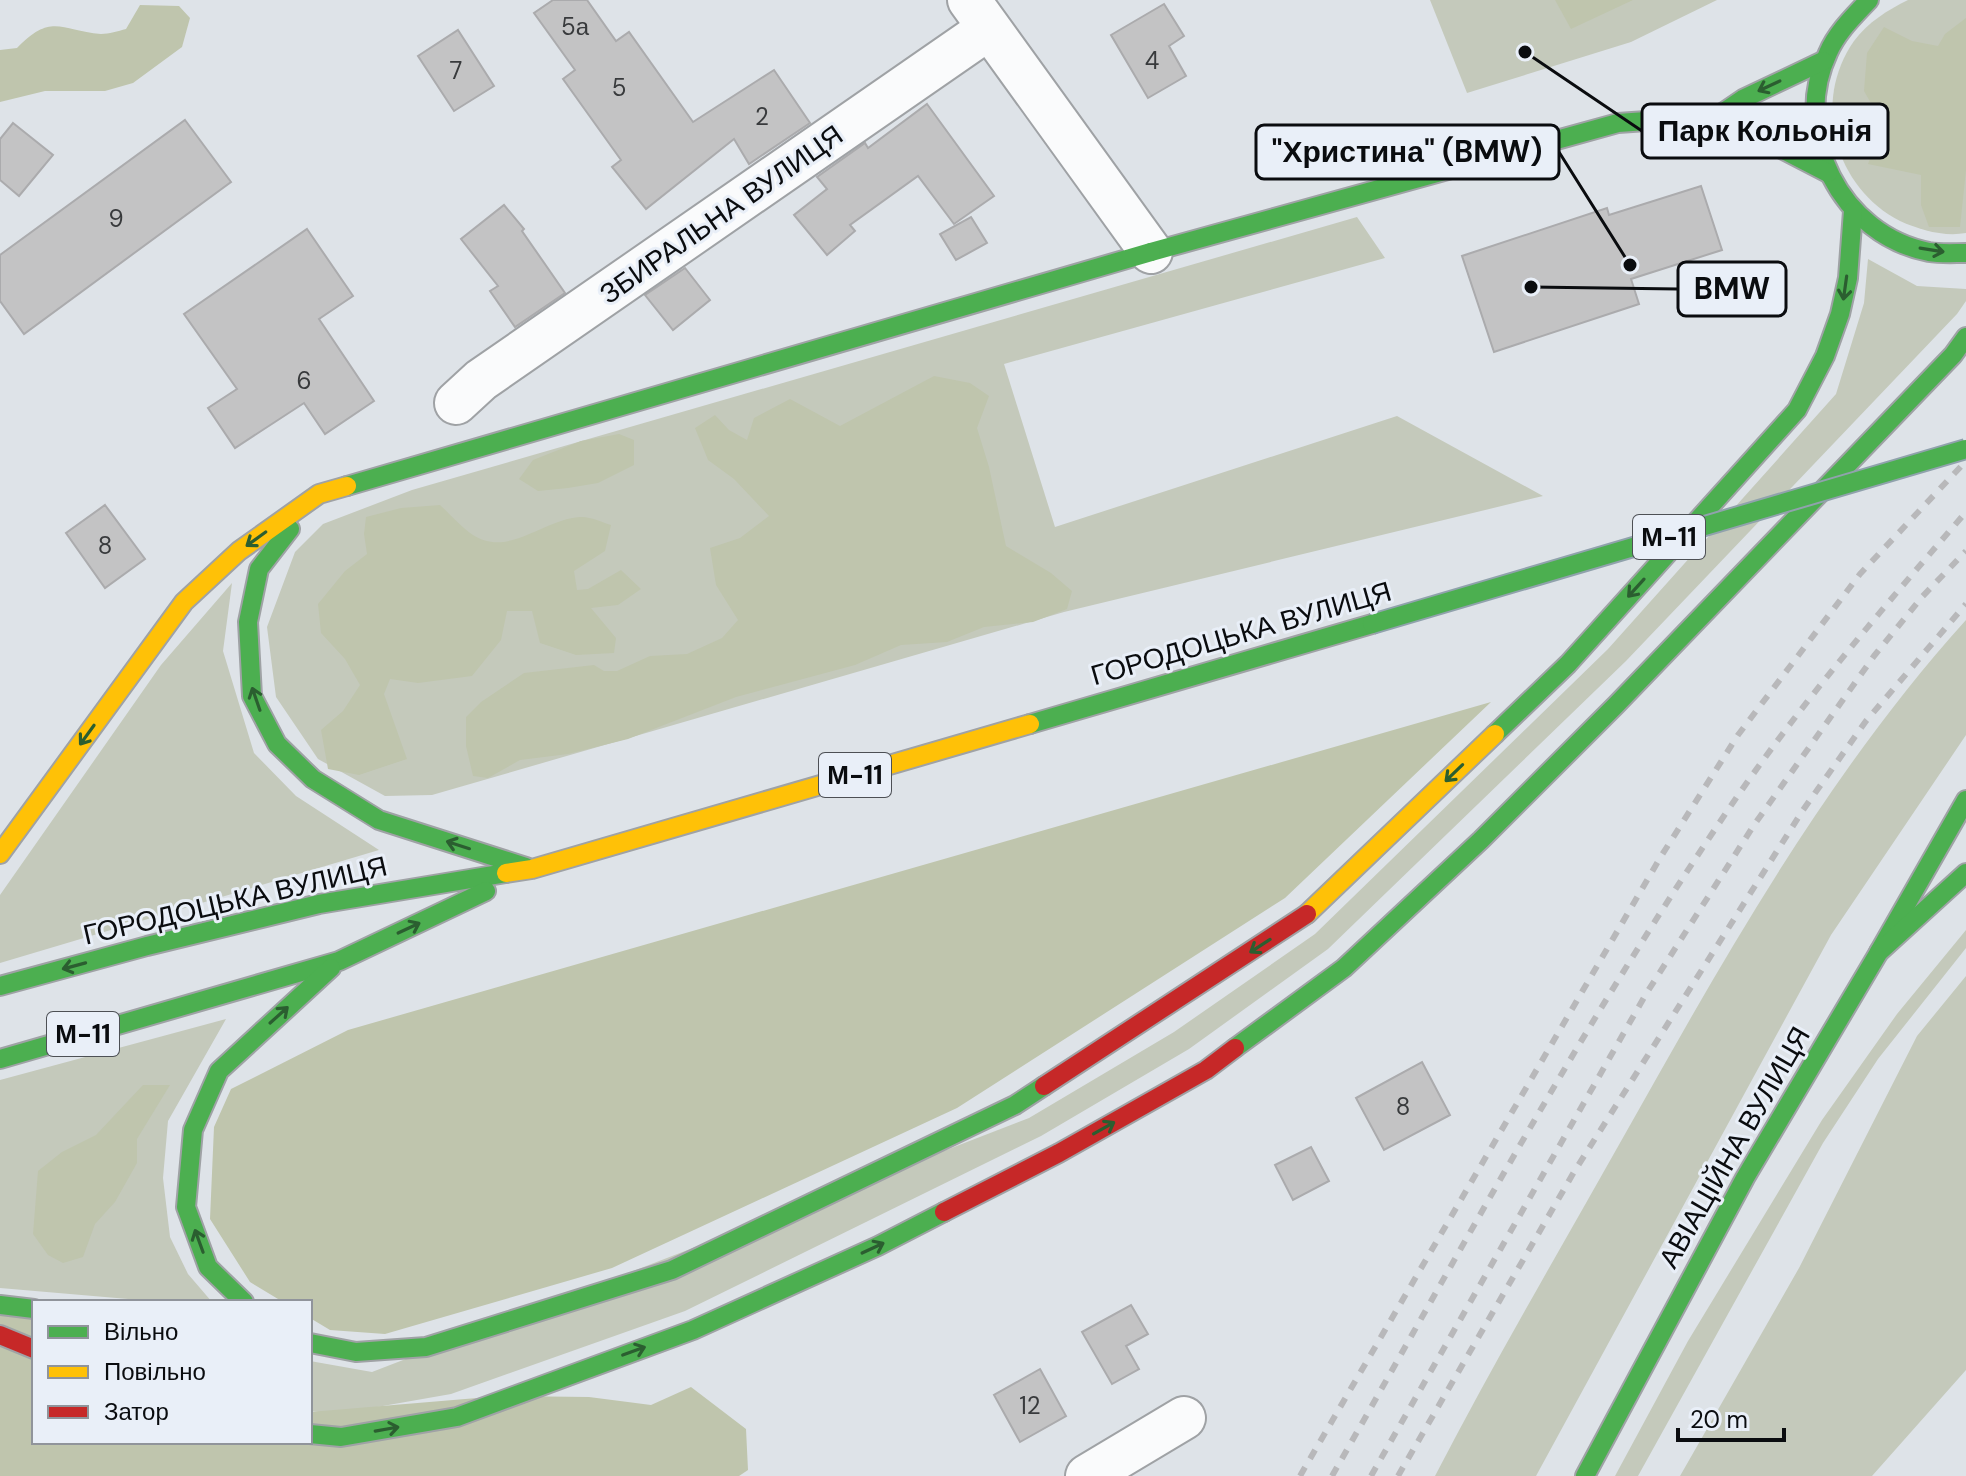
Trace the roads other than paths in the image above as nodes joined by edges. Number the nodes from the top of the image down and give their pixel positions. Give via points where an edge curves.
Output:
1 (1869, 0) edge
2 (978, 14) edge
3 (1823, 61) junction
4 (1718, 116) junction
5 (1828, 173) junction
6 (1853, 211) junction
7 (1151, 252) junction
8 (1966, 253) edge
9 (1966, 337) edge
10 (456, 403) dead end
11 (1966, 449) edge
12 (319, 494) junction
13 (1966, 800) edge
14 (0, 854) edge
15 (532, 869) junction
16 (1966, 873) edge
17 (1879, 952) junction
18 (339, 961) junction
19 (0, 986) edge
20 (0, 1059) edge
21 (242, 1300) edge
22 (0, 1305) edge
23 (32, 1309) edge
24 (0, 1335) edge
25 (312, 1343) edge
26 (32, 1348) edge
27 (1184, 1418) dead end
28 (312, 1434) edge
29 (1087, 1476) edge
30 (1585, 1476) edge

1 - 3 street via 1842,27
2 - 7 street
2 - 10 street, ЗБИРАЛЬНА ВУЛИЦЯ
3 -> 4 street
3 - 5 street via 1814,98 1816,137
4 - 5 street
4 - 7 street via 1618,123
5 - 6 street
6 -> 8 street via 1888,237 1928,252
6 -> 25 street via 1844,297 1835,329 1820,371 1797,410 1568,664 1302,919 1015,1105 672,1270 426,1347 356,1352
7 - 12 street
28 -> 9 street via 341,1437 457,1417 693,1330 878,1246 1206,1070 1344,968 1481,840 1638,683
11 - 15 street, ГОРОДОЦЬКА ВУЛИЦЯ / М-11, bridge
12 -> 14 street via 239,551 184,602
15 -> 12 street via 379,820 313,779 277,744 252,696 248,622 259,569
13 - 17 street
18 -> 15 street, ГОРОДОЦЬКА ВУЛИЦЯ / М-11
15 -> 19 street, ГОРОДОЦЬКА ВУЛИЦЯ / М-11 via 319,904
16 - 17 street, АВІАЦІЙНА ВУЛИЦЯ
17 - 30 street, АВІАЦІЙНА ВУЛИЦЯ via 1745,1178
18 - 20 street, ГОРОДОЦЬКА ВУЛИЦЯ / М-11
21 -> 18 street via 208,1267 186,1207 193,1130 219,1071
22 - 23 street
24 - 26 street
27 - 29 street

